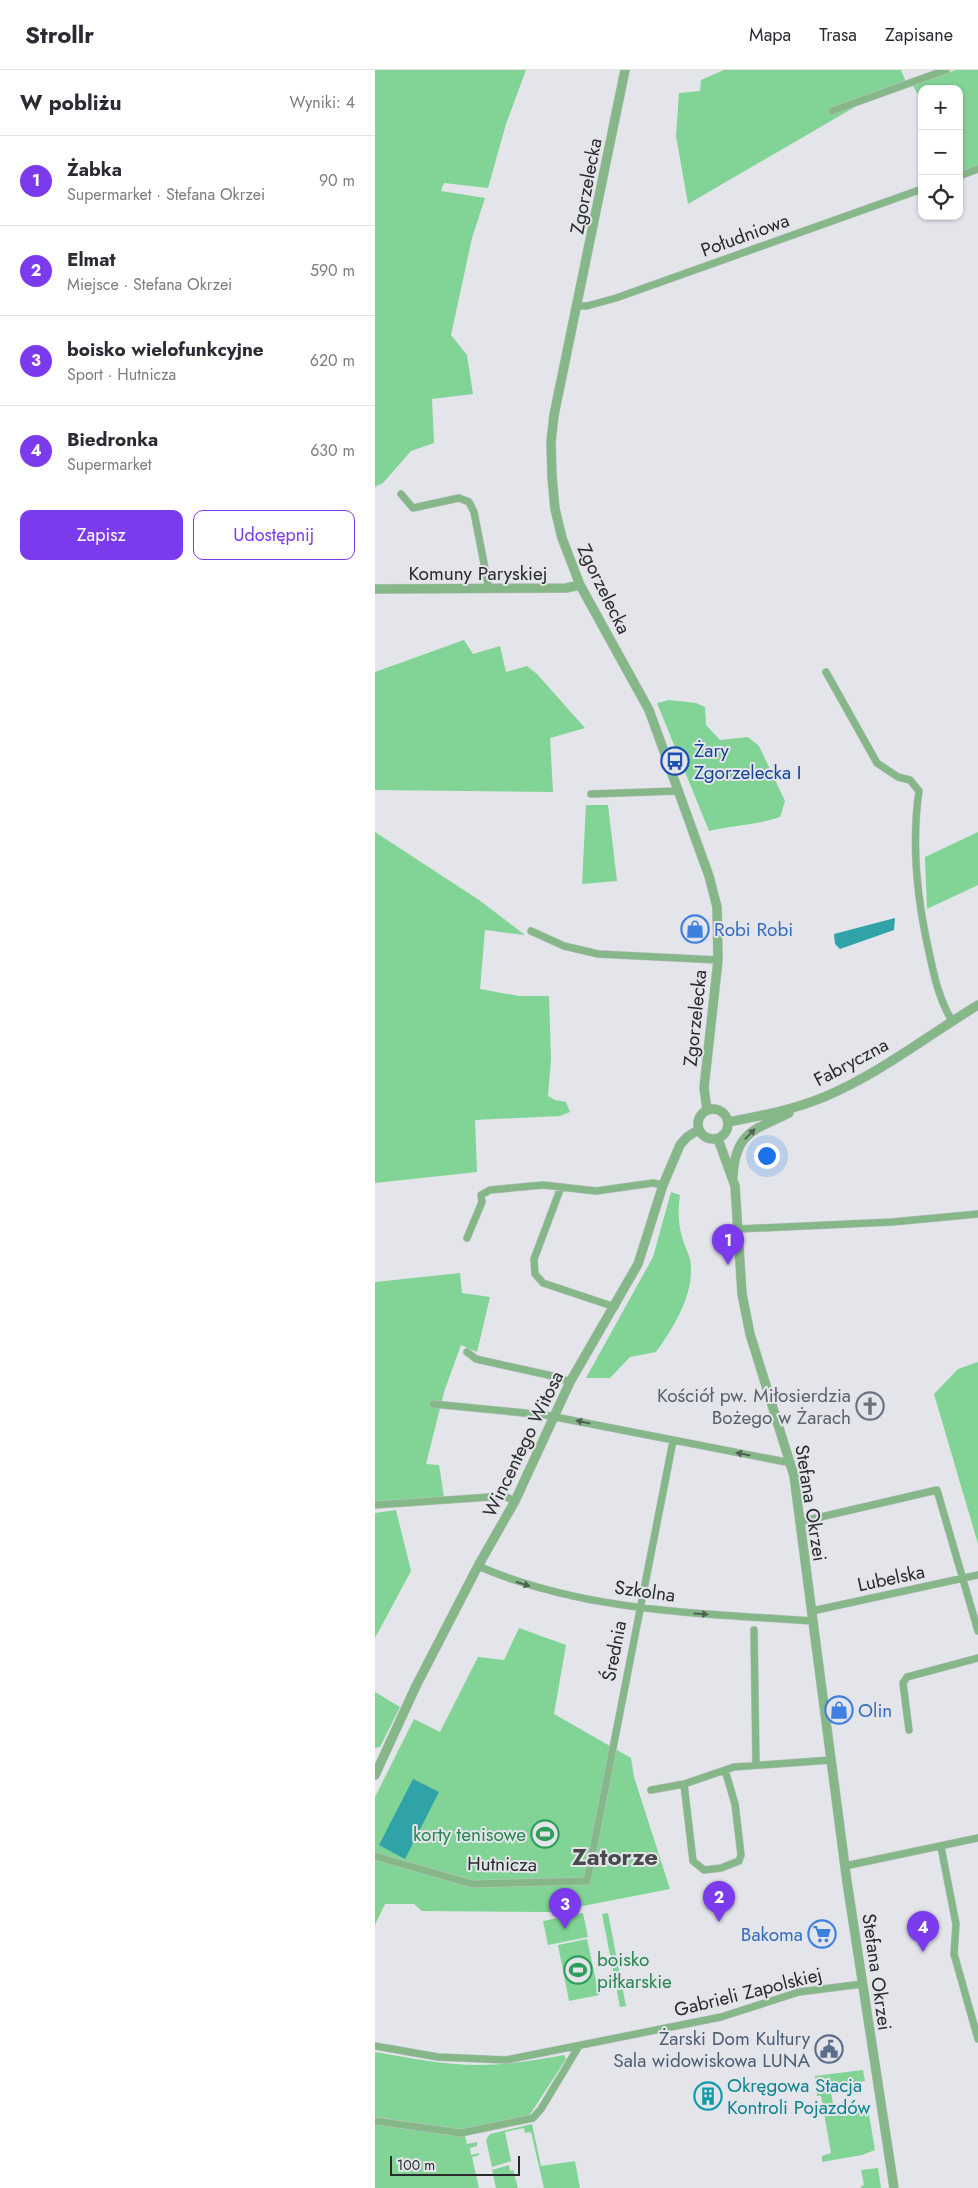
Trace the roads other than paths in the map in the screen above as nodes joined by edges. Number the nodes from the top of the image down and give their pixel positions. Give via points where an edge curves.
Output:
1 (625, 70) edge
2 (946, 70) edge
3 (832, 112) dead end
4 (978, 169) edge
5 (963, 174) edge
6 (918, 190) edge
7 (578, 306) junction
8 (401, 494) dead end
9 (580, 585) junction
10 (489, 588) junction
11 (375, 589) edge
12 (826, 672) dead end
13 (678, 791) junction
14 (591, 794) dead end
15 (531, 931) dead end
16 (718, 960) junction
17 (978, 1005) edge
18 (951, 1021) junction
19 (800, 1105) junction
20 (707, 1110) junction
21 (728, 1122) junction
22 (699, 1130) junction
23 (718, 1139) junction
24 (733, 1178) junction
25 (663, 1185) junction
26 (561, 1187) junction
27 (978, 1214) edge
28 (739, 1229) junction
29 (467, 1238) dead end
30 (615, 1307) junction
31 (467, 1352) dead end
32 (570, 1382) junction
33 (433, 1404) dead end
34 (555, 1416) junction
35 (673, 1441) junction
36 (791, 1463) junction
37 (515, 1501) junction
38 (375, 1505) edge
39 (799, 1522) junction
40 (479, 1566) junction
41 (978, 1575) edge
42 (964, 1578) junction
43 (639, 1609) junction
44 (812, 1611) junction
45 (813, 1621) junction
46 (754, 1630) dead end
47 (978, 1631) edge
48 (978, 1658) edge
49 (909, 1730) dead end
50 (831, 1760) junction
51 (756, 1764) junction
52 (725, 1770) junction
53 (375, 1776) edge
54 (684, 1784) junction
55 (651, 1790) dead end
56 (978, 1838) edge
57 (941, 1847) junction
58 (375, 1856) edge
59 (845, 1866) junction
60 (591, 1868) joint
61 (862, 1984) junction
62 (978, 2039) edge
63 (375, 2046) edge
64 (579, 2046) junction
65 (375, 2121) edge
66 (894, 2188) edge

1 - 7 street, Zgorzelecka
2 - 3 street
4 - 5 street
6 - 7 street, Południowa via 616,298
7 - 9 street, Zgorzelecka via 551,442 555,509
8 - 10 street via 413,508 459,498 469,502
9 - 10 street, Komuny Paryskiej via 566,588
9 - 13 street, Zgorzelecka via 649,710
10 - 11 street, Komuny Paryskiej
12 - 18 street via 877,763 898,777 910,780 919,791 915,850 917,888 942,1004
13 - 14 street
13 - 16 street, Zgorzelecka via 717,907
15 - 16 street via 564,946 598,954
16 - 20 street, Zgorzelecka via 706,1064 704,1100
17 - 18 street, Fabryczna
18 - 19 street, Fabryczna via 841,1089
19 - 21 street, Fabryczna
24 -> 19 street via 737,1155 750,1133
20 - 21 street via 720,1111
20 - 22 street via 698,1120
21 - 23 street via 726,1132
22 - 23 street via 709,1139
22 - 25 street, Wincentego Witosa via 680,1146
23 - 24 street, Stefana Okrzei
24 - 28 street, Stefana Okrzei
25 - 26 street via 653,1183 596,1191
25 - 30 street, Wincentego Witosa via 642,1256
26 - 29 street via 490,1190 481,1195
26 - 30 street via 534,1259 535,1274 543,1283
27 - 28 street via 892,1222
28 - 36 street, Stefana Okrzei via 742,1294 750,1334
30 - 32 street, Wincentego Witosa
31 - 32 street via 477,1359
32 - 34 street, Wincentego Witosa
33 - 34 street
35 -> 34 street
34 - 37 street, Wincentego Witosa
36 -> 35 street
35 - 43 street, Średnia
36 - 39 street, Stefana Okrzei
37 - 38 street via 503,1496
37 - 40 street, Wincentego Witosa
39 - 42 street via 934,1489 938,1492 959,1571
39 - 44 street, Stefana Okrzei
40 -> 43 street, Szkolna via 532,1587
40 - 53 street, Wincentego Witosa via 416,1686
41 - 42 street, Lubelska
42 - 44 street, Lubelska
42 - 47 street
43 -> 45 street, Szkolna
43 - 60 street, Średnia
44 - 45 street, Stefana Okrzei
45 - 50 street, Stefana Okrzei
46 - 51 street
48 - 49 street via 907,1677 903,1683
50 - 51 street
50 - 59 street, Stefana Okrzei
51 - 52 street
52 - 54 street
52 - 54 street via 735,1804 741,1855 739,1861 721,1868 704,1870 693,1861
54 - 55 street
56 - 57 street
57 - 59 street
57 - 62 street via 956,1924 954,1954
58 - 60 street, Hutnicza via 476,1884 535,1880 585,1882
59 - 61 street, Stefana Okrzei
61 - 64 street, Gabrieli Zapolskiej via 799,1992 721,2017
61 - 66 street, Stefana Okrzei
63 - 64 street, Gabrieli Zapolskiej via 438,2057 506,2060
64 - 65 street via 533,2118 461,2133

